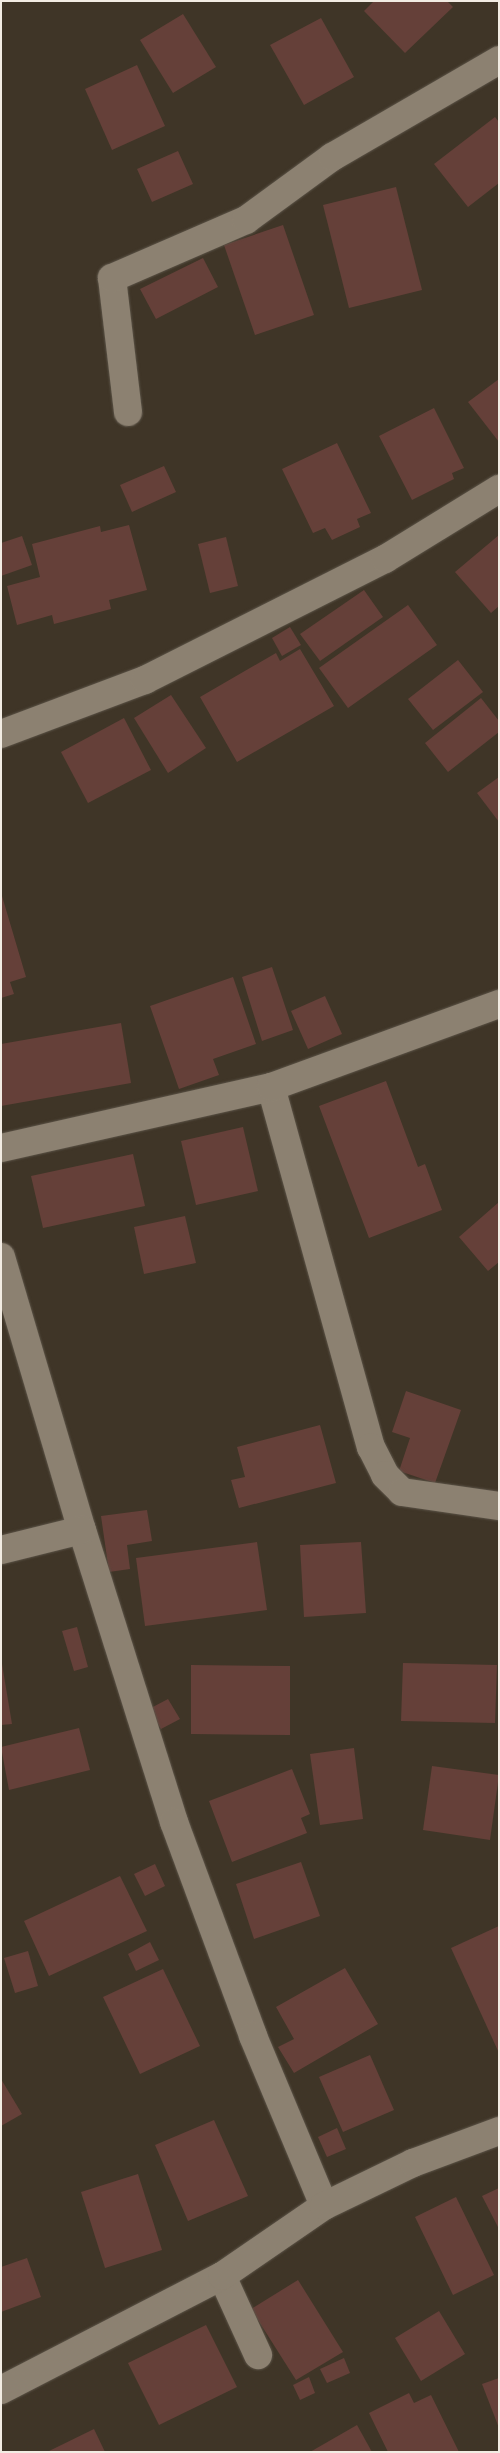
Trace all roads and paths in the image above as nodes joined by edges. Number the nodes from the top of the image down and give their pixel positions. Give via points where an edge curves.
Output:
1 (499, 60) edge
2 (128, 412) dead end
3 (499, 489) edge
4 (1, 734) edge
5 (499, 1004) edge
6 (271, 1087) junction
7 (1, 1148) edge
8 (1, 1257) edge
9 (499, 1506) edge
10 (82, 1530) junction
11 (1, 1550) edge
12 (499, 2131) edge
13 (324, 2206) junction
14 (222, 2276) junction
15 (258, 2355) dead end
16 (1, 2390) edge

1 - 2 street via 332,157 246,220 112,278
3 - 4 street via 385,560 145,680
5 - 6 street
6 - 7 street
6 - 9 street via 371,1447 385,1476 402,1492
8 - 10 street
10 - 11 street
10 - 13 street via 174,1822 253,2036
12 - 13 street via 413,2163
13 - 14 street
14 - 15 street
14 - 16 street

